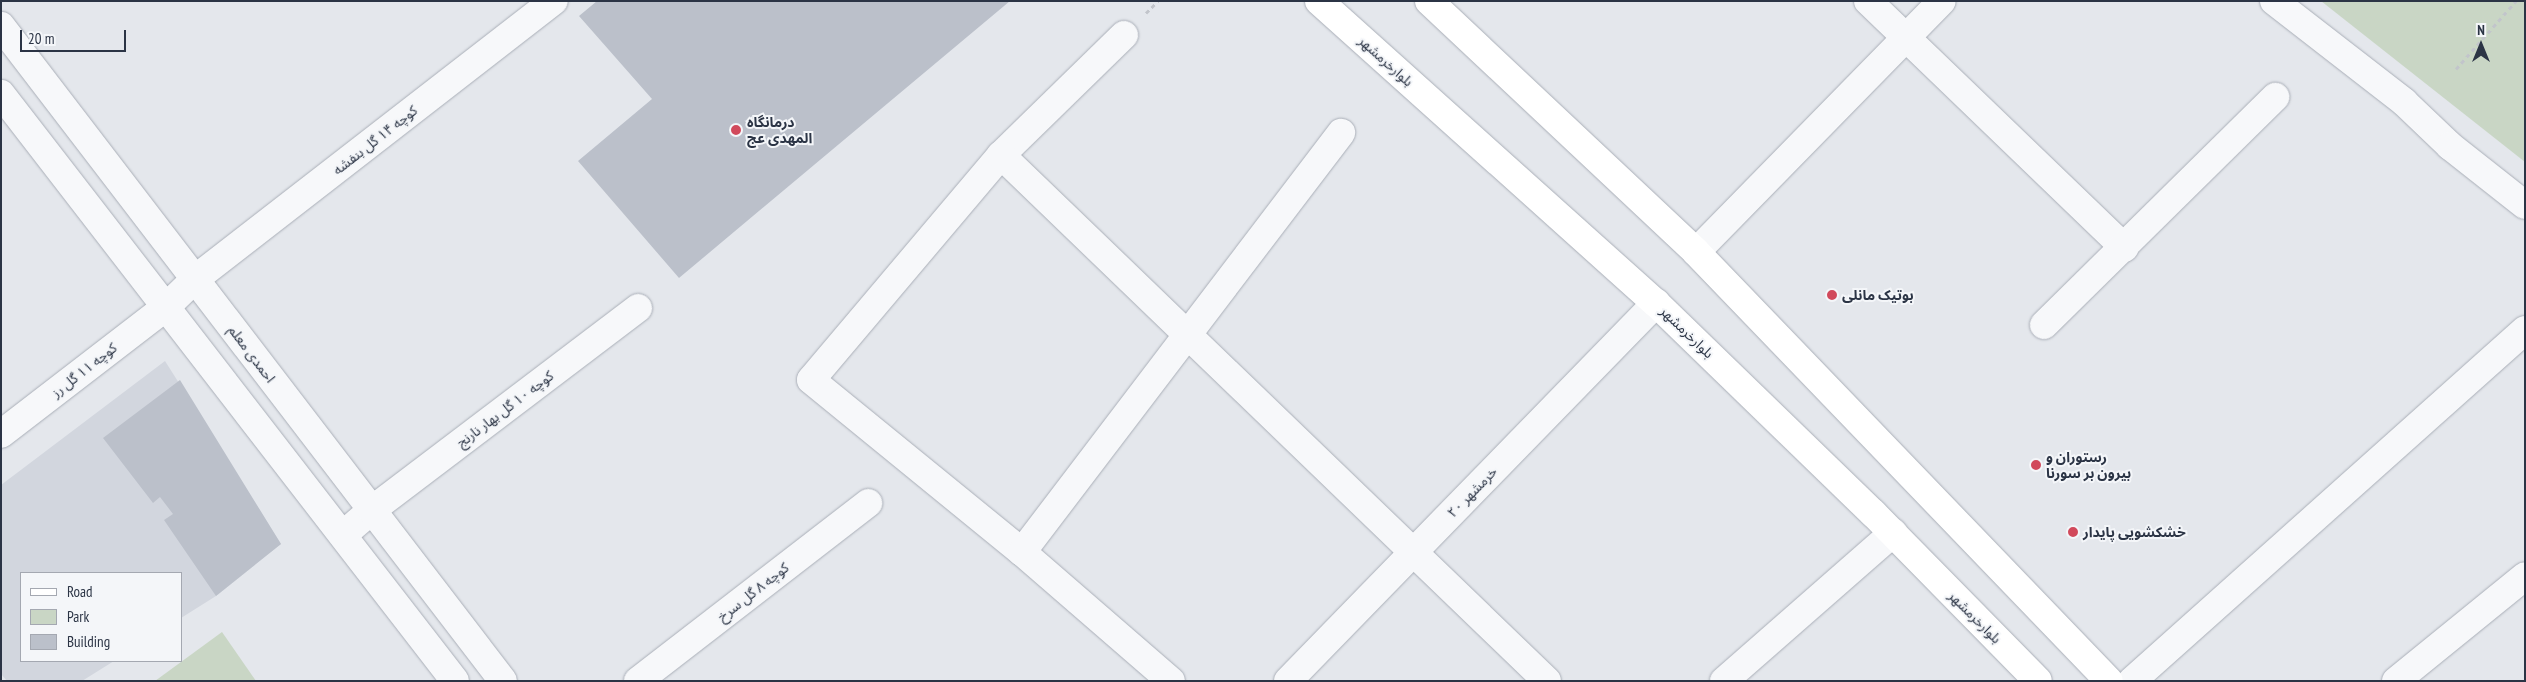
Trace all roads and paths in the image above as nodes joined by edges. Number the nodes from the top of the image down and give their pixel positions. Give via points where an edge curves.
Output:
1 (1319, 1) edge
2 (1429, 1) edge
3 (1868, 1) edge
4 (1942, 1) edge
5 (2274, 1) edge
6 (2516, 1) edge
7 (540, 5) edge
8 (1, 26) edge
9 (1124, 34) dead end
10 (1907, 37) junction
11 (2456, 69) dead end
12 (1, 94) edge
13 (2275, 97) dead end
14 (1341, 133) dead end
15 (1001, 155) junction
16 (2525, 205) edge
17 (2125, 248) junction
18 (1696, 252) junction
19 (195, 279) junction
20 (1656, 303) junction
21 (166, 307) junction
22 (638, 308) dead end
23 (2044, 325) dead end
24 (2525, 330) edge
25 (1186, 333) junction
26 (1, 434) edge
27 (868, 503) dead end
28 (372, 510) junction
29 (1893, 534) junction
30 (343, 535) junction
31 (1022, 552) junction
32 (1414, 552) junction
33 (2525, 576) edge
34 (455, 681) edge
35 (503, 681) edge
36 (638, 681) edge
37 (1170, 681) edge
38 (1288, 681) edge
39 (1547, 681) edge
40 (1724, 681) edge
41 (2038, 681) edge
42 (2109, 681) edge
43 (2132, 681) edge
44 (2396, 681) edge

1 - 20 main road, بلوارخرمشهر
2 - 18 main road
3 - 10 street
4 - 10 street
5 - 16 street via 2404,102 2450,146
6 - 11 path
7 - 19 street, کوچه ۱۴ گل بنفشه
8 - 19 street, احمدی معلم
9 - 15 street
10 - 17 street
10 - 18 street
12 - 21 street
13 - 17 street
14 - 25 street
15 - 25 street
15 - 31 street via 811,380
17 - 23 street
18 - 42 main road
19 - 21 street, کوچه ۱۴ گل بنفشه
19 - 28 street, احمدی معلم
20 - 29 main road, بلوارخرمشهر
20 - 32 street, خرمشهر ۲۰
21 - 26 street, کوچه ۱۱ گل رز
21 - 30 street
22 - 28 street, کوچه ۱۰ گل بهار نارنج
24 - 43 street
25 - 31 street
25 - 32 street
27 - 36 street, کوچه ۸ گل سرخ
28 - 30 street, کوچه ۱۰ گل بهار نارنج
28 - 35 street, احمدی معلم
29 - 40 street
29 - 41 main road, بلوارخرمشهر
30 - 34 street
31 - 37 street
32 - 38 street, خرمشهر ۲۰
32 - 39 street
33 - 44 street

